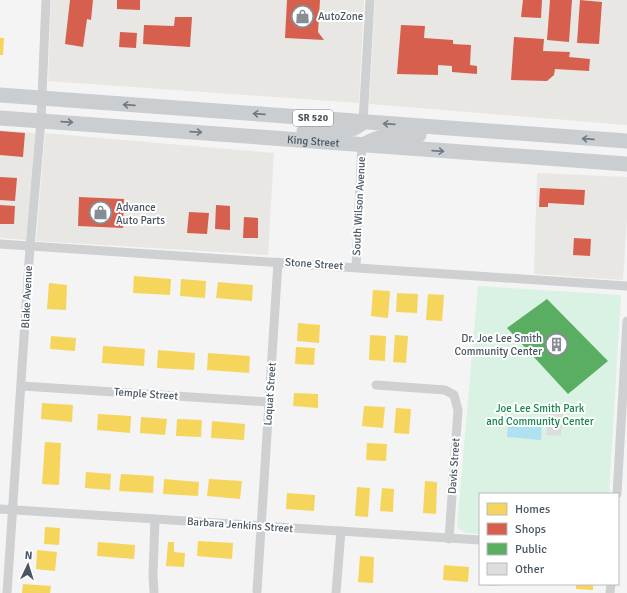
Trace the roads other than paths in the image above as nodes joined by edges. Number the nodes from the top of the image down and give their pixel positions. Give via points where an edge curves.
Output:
1 (46, 0) edge
2 (370, 0) edge
3 (0, 95) edge
4 (42, 98) junction
5 (0, 118) edge
6 (41, 120) junction
7 (363, 122) junction
8 (488, 132) junction
9 (227, 134) junction
10 (627, 141) edge
11 (362, 145) junction
12 (627, 164) edge
13 (0, 244) edge
14 (30, 246) junction
15 (278, 262) junction
16 (356, 267) junction
17 (627, 286) edge
18 (627, 321) edge
19 (626, 360) edge
20 (376, 385) dead end
21 (22, 386) junction
22 (269, 402) junction
23 (627, 490) edge
24 (617, 492) edge
25 (0, 509) edge
26 (13, 509) junction
27 (155, 519) junction
28 (262, 526) junction
29 (341, 531) junction
30 (449, 539) junction
31 (479, 540) edge
32 (257, 591) dead end
33 (7, 593) edge
34 (154, 593) edge
35 (336, 593) edge

1 - 4 street, Blake Avenue
2 - 7 street
3 - 4 main road, King Street / SR 520
4 - 6 street, Blake Avenue
7 -> 4 main road, King Street / SR 520
5 - 6 main road, King Street / SR 520
6 -> 9 main road, King Street / SR 520
6 - 14 street, Blake Avenue
8 -> 7 main road, King Street / SR 520
7 - 9 main road via 358,128 350,131 262,129
10 -> 8 main road, King Street / SR 520
8 - 11 main road via 441,136 387,136
9 - 11 main road, King Street / SR 520
11 -> 12 main road, King Street / SR 520
11 - 16 street, South Wilson Avenue
13 - 14 street, Stone Street
14 - 15 street, Stone Street
14 - 21 street, Blake Avenue
15 - 16 street, Stone Street
15 - 22 street, Loquat Street
16 - 17 street, Stone Street
18 - 19 street
19 - 24 street
20 - 30 street, Davis Street via 445,390 454,395 458,410
21 - 22 street, Temple Street
21 - 26 street, Blake Avenue
22 - 28 street, Loquat Street
23 - 24 street
25 - 26 street, Barbara Jenkins Street
26 - 27 street, Barbara Jenkins Street
26 - 33 street, Blake Avenue
27 - 28 street, Barbara Jenkins Street
27 - 34 street
28 - 29 street, Barbara Jenkins Street
28 - 32 street, Loquat Street
29 - 30 street, Barbara Jenkins Street
29 - 35 street
30 - 31 street, Barbara Jenkins Street

